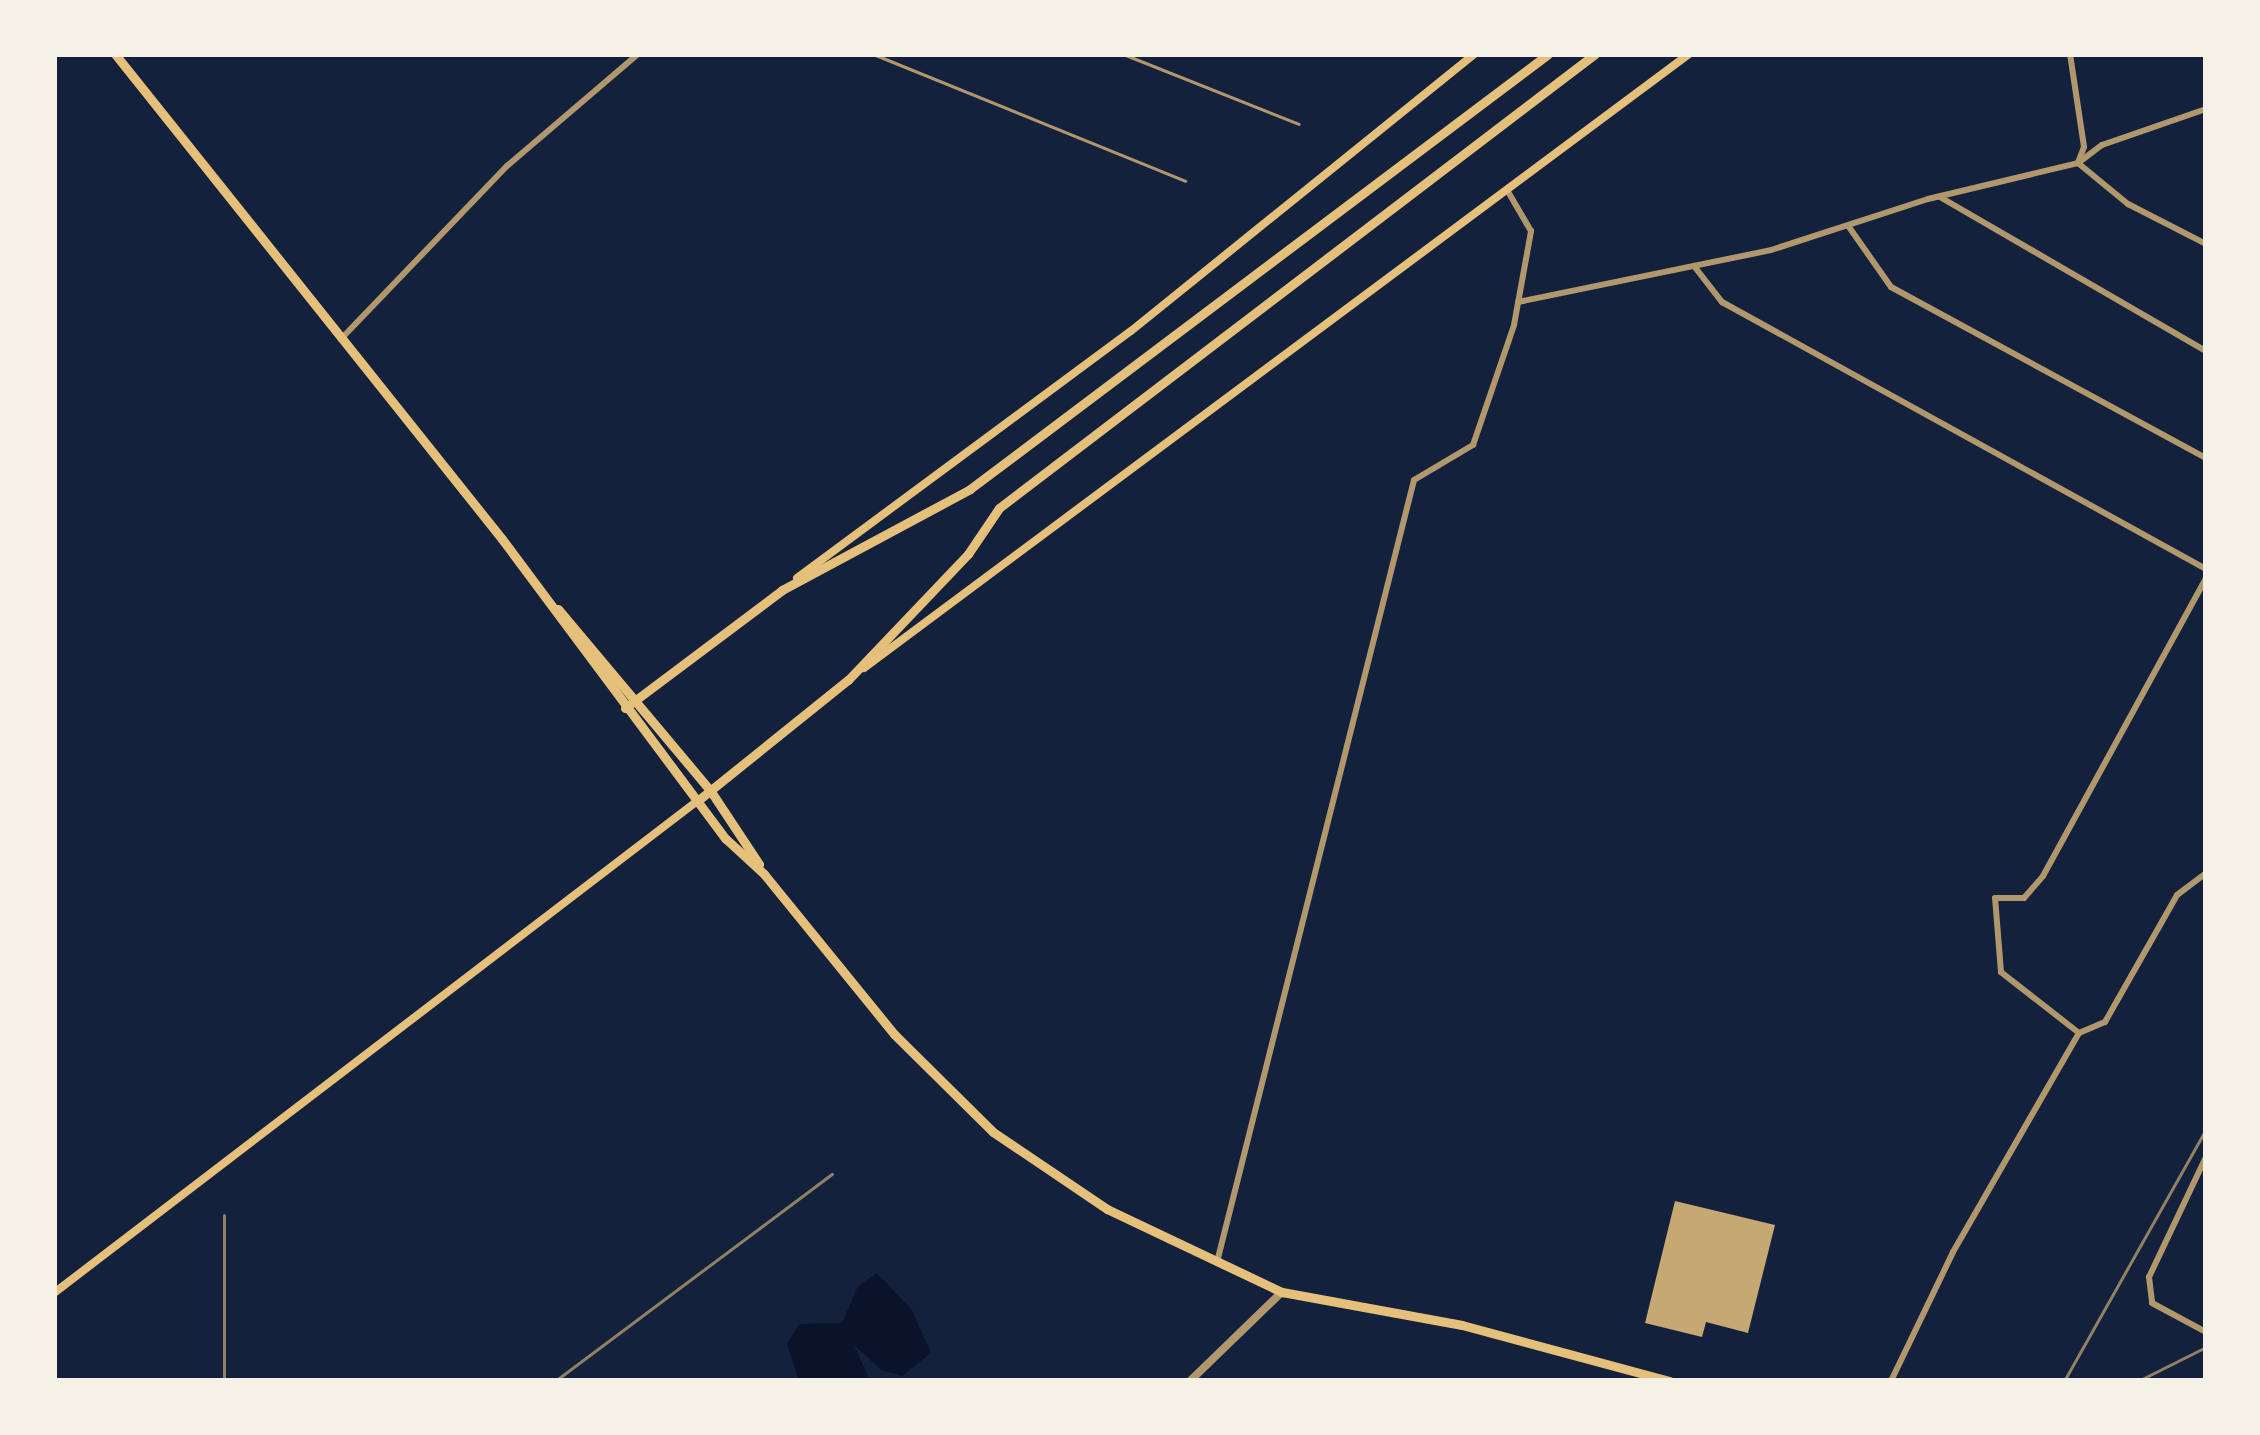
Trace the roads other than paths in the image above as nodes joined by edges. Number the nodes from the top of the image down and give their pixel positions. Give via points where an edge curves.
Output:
1 (115, 54) edge
2 (638, 54) edge
3 (873, 54) edge
4 (1123, 54) edge
5 (1474, 54) edge
6 (1548, 54) edge
7 (1595, 54) edge
8 (1689, 54) edge
9 (2070, 54) edge
10 (2206, 109) edge
11 (1299, 124) dead end
12 (2078, 164) junction
13 (1185, 181) dead end
14 (1506, 189) junction
15 (1940, 197) junction
16 (1849, 227) junction
17 (2206, 244) edge
18 (1694, 266) junction
19 (1517, 302) junction
20 (341, 339) junction
21 (2206, 351) edge
22 (2206, 458) edge
23 (2206, 573) edge
24 (782, 590) junction
25 (545, 597) junction
26 (848, 680) junction
27 (637, 699) junction
28 (625, 708) junction
29 (710, 790) junction
30 (696, 802) junction
31 (2206, 873) edge
32 (764, 874) junction
33 (2079, 1033) junction
34 (2206, 1156) edge
35 (1217, 1262) junction
36 (1282, 1292) junction
37 (54, 1293) edge
38 (2206, 1332) edge
39 (1190, 1381) edge
40 (1670, 1381) edge
41 (1891, 1381) edge

1 - 20 main road
2 - 20 street via 506,166
3 - 13 lane
4 - 11 lane
5 - 24 main road via 1131,331
6 - 24 main road via 970,489
7 - 26 main road via 999,508 968,554
8 - 14 main road
9 - 12 street via 2084,147
10 - 12 street via 2102,145
12 - 15 street
12 - 17 street via 2128,204
14 - 19 street via 1531,231
14 - 26 main road
15 - 16 street
15 - 21 street
16 - 18 street
16 - 22 street via 1891,287
18 - 19 street
18 - 23 street via 1722,302
19 - 35 street via 1473,446 1414,480
20 - 25 main road
23 - 33 street via 2043,876 2024,898 1995,898 2001,972
24 - 27 main road
25 - 27 main road
25 - 28 main road
26 - 29 main road
27 - 28 main road
27 - 29 main road
28 - 30 main road
29 - 30 main road
29 - 32 main road
30 - 32 main road
30 - 37 main road
31 - 33 street via 2176,895 2105,1022
32 - 35 main road via 894,1034 993,1132 1107,1209
33 - 41 street via 1953,1252
34 - 38 street via 2149,1277 2152,1303
35 - 36 main road
36 - 39 street
36 - 40 main road via 1462,1325

